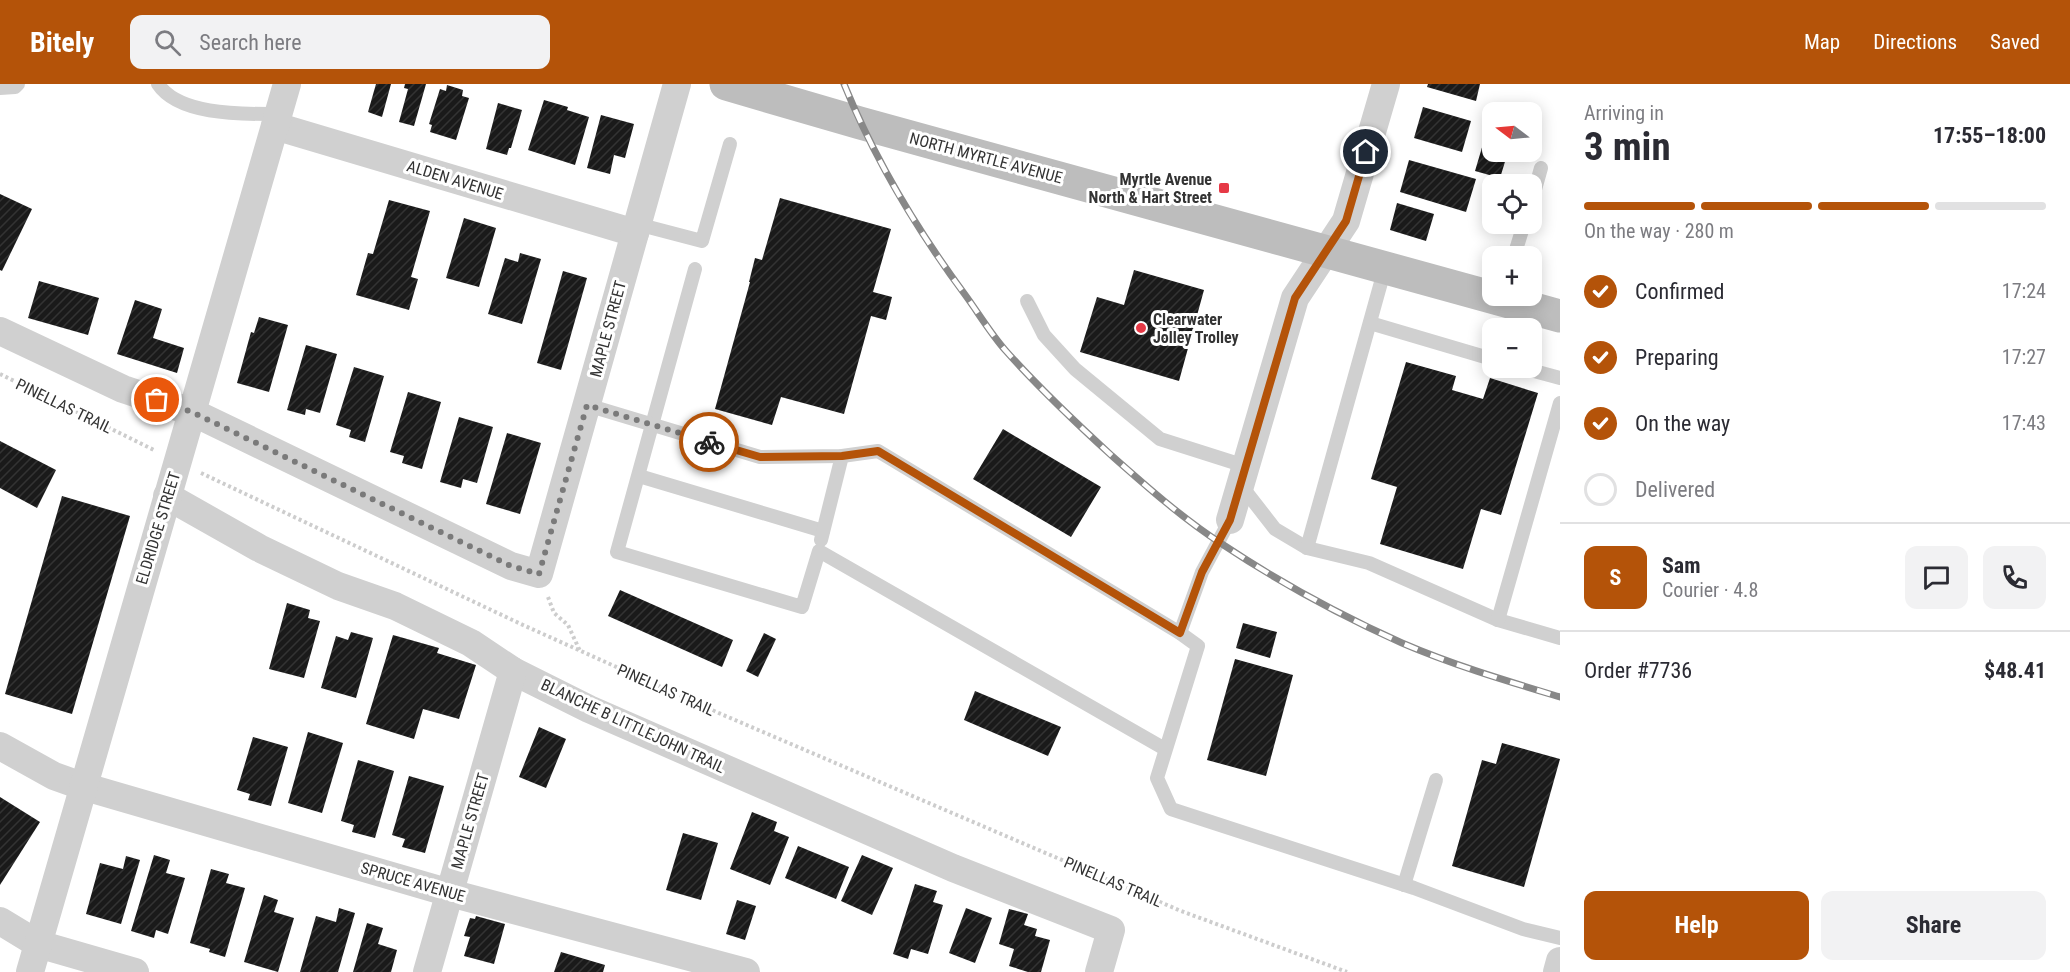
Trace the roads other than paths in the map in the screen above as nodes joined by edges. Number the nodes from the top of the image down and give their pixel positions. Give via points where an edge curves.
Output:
1 (18, 84) edge
2 (158, 84) edge
3 (286, 84) edge
4 (677, 84) edge
5 (726, 84) edge
6 (1386, 84) edge
7 (0, 88) edge
8 (276, 120) junction
9 (730, 144) dead end
10 (1541, 168) dead end
11 (1539, 174) edge
12 (636, 228) junction
13 (1326, 252) junction
14 (1385, 268) junction
15 (695, 269) dead end
16 (1482, 293) edge
17 (1027, 301) dead end
18 (1527, 306) edge
19 (1560, 316) edge
20 (1370, 323) junction
21 (0, 331) edge
22 (1482, 355) edge
23 (1542, 373) edge
24 (1560, 378) edge
25 (1560, 403) edge
26 (587, 405) junction
27 (192, 412) junction
28 (652, 426) junction
29 (842, 456) junction
30 (1243, 475) junction
31 (639, 476) junction
32 (167, 496) junction
33 (1230, 520) joint
34 (823, 531) junction
35 (1307, 548) junction
36 (819, 551) junction
37 (1498, 620) junction
38 (1180, 633) junction
39 (1560, 638) edge
40 (513, 670) junction
41 (0, 746) edge
42 (1166, 749) junction
43 (1436, 780) dead end
44 (82, 786) junction
45 (1404, 885) junction
46 (450, 893) junction
47 (0, 921) edge
48 (1560, 938) edge
49 (38, 944) junction
50 (1560, 961) edge
51 (30, 972) edge
52 (135, 972) edge
53 (427, 972) edge
54 (746, 972) edge
55 (1099, 972) edge
56 (1557, 972) edge

1 - 7 lane
2 - 8 lane via 171,98 209,110
3 - 8 street, ELDRIDGE STREET
4 - 12 street, MAPLE STREET
5 - 13 main road, NORTH MYRTLE AVENUE
6 - 13 street via 1346,221
8 - 12 street, ALDEN AVENUE
8 - 27 street, ELDRIDGE STREET
9 - 12 lane via 702,241
10 - 11 lane
12 - 26 street, MAPLE STREET
13 - 14 main road, NORTH MYRTLE AVENUE
13 - 30 street via 1295,298
14 - 16 main road, NORTH MYRTLE AVENUE
14 - 20 lane
15 - 28 lane
17 - 30 lane via 1044,335 1075,369 1160,439
18 - 19 main road, NORTH MYRTLE AVENUE
20 - 22 lane
20 - 35 lane
21 - 27 street via 123,389
23 - 24 lane
25 - 37 lane
26 - 27 street, MAPLE STREET via 539,574 511,566
26 - 28 lane
27 - 32 street, ELDRIDGE STREET
28 - 29 lane via 760,457
28 - 31 lane
29 - 34 lane
29 - 38 lane via 878,451
30 - 33 street
30 - 35 lane via 1275,529
31 - 34 lane
31 - 36 lane via 617,552 802,607
32 - 40 street, BLANCHE B LITTLEJOHN TRAIL via 269,553 471,643
32 - 44 street, ELDRIDGE STREET
33 - 38 lane via 1202,572
34 - 36 lane
35 - 37 lane via 1369,563
36 - 42 lane
37 - 39 lane
38 - 42 lane via 1198,646
40 - 46 street, MAPLE STREET
40 - 55 street, BLANCHE B LITTLEJOHN TRAIL via 589,709 764,787 953,868 1112,930
41 - 44 street, SPRUCE AVENUE via 54,776
42 - 45 lane via 1158,778 1171,809
43 - 45 lane
44 - 46 street, SPRUCE AVENUE
44 - 49 street, ELDRIDGE STREET
45 - 48 lane via 1523,929
46 - 53 street, MAPLE STREET
46 - 54 street, SPRUCE AVENUE
47 - 49 street
49 - 51 street, ELDRIDGE STREET
49 - 52 street
50 - 56 street

